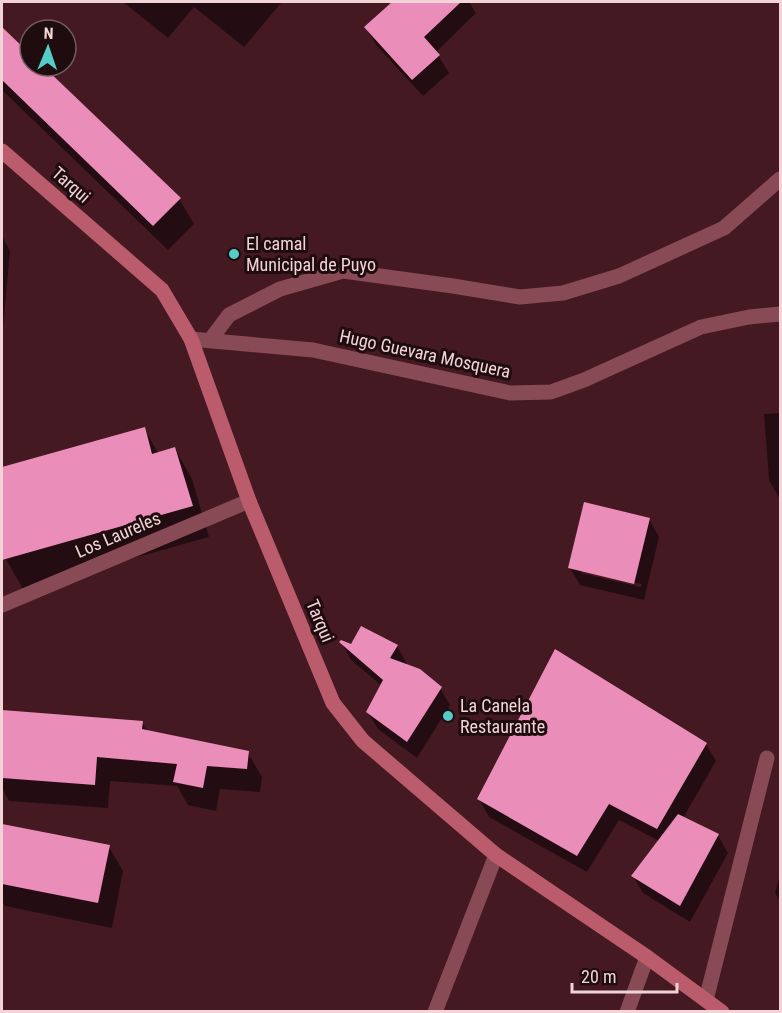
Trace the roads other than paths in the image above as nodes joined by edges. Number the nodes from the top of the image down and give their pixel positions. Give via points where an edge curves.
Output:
1 (2, 151) edge
2 (780, 179) edge
3 (780, 314) edge
4 (191, 339) junction
5 (211, 339) junction
6 (249, 501) junction
7 (2, 605) edge
8 (767, 758) dead end
9 (496, 855) junction
10 (647, 957) junction
11 (706, 1000) junction
12 (435, 1011) edge
13 (627, 1011) edge
14 (722, 1011) edge

1 - 4 street, Tarqui via 162,290
2 - 5 street via 724,228 619,276 563,293 520,297 343,271 280,289 229,315
3 - 5 street, Hugo Guevara Mosquera via 701,327 551,392 510,393 313,350
4 - 5 street, Hugo Guevara Mosquera
4 - 6 street, Tarqui
6 - 7 street, Los Laureles
6 - 9 street, Tarqui via 333,703 363,741
8 - 11 street
9 - 10 street, Tarqui
9 - 12 street
10 - 11 street, Tarqui
10 - 13 street
11 - 14 street, Tarqui

